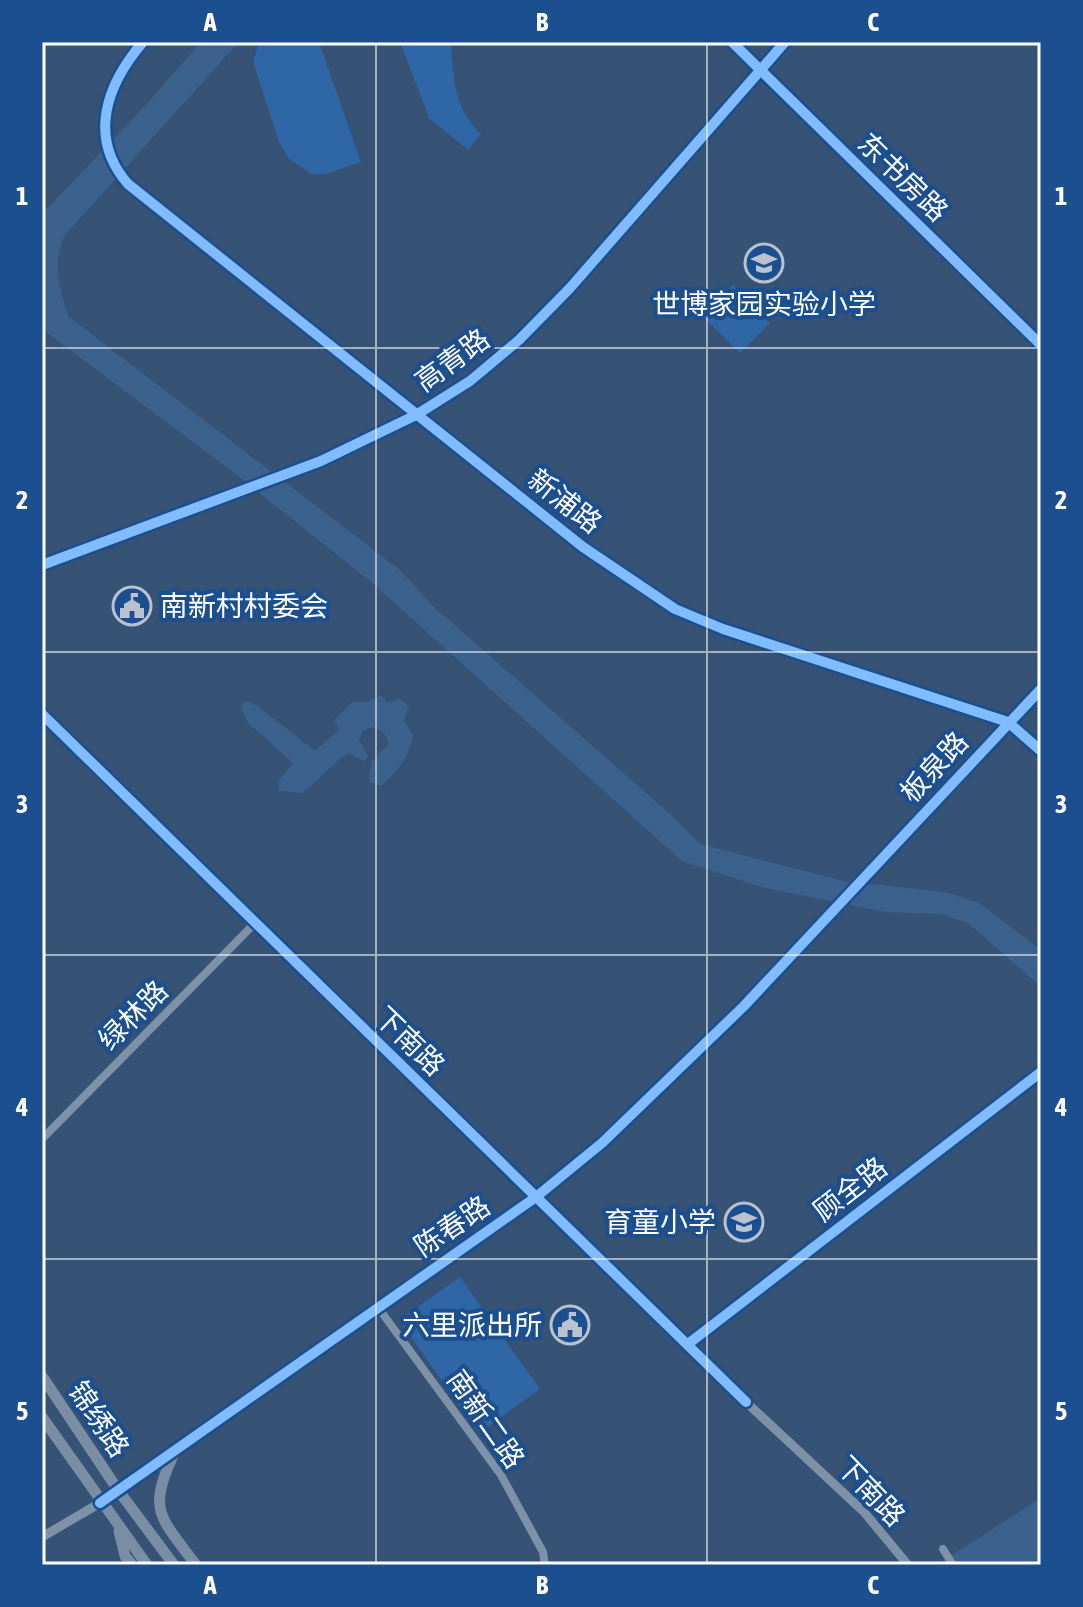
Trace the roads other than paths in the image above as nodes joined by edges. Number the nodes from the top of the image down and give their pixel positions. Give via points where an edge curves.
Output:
1 (143, 42) edge
2 (732, 42) edge
3 (785, 42) edge
4 (761, 70) junction
5 (1041, 345) edge
6 (416, 415) junction
7 (42, 565) edge
8 (1041, 689) edge
9 (42, 714) edge
10 (1008, 722) junction
11 (1041, 751) edge
12 (864, 879) joint
13 (255, 923) junction
14 (1041, 1072) edge
15 (42, 1139) edge
16 (536, 1197) junction
17 (377, 1306) junction
18 (688, 1344) junction
19 (42, 1376) edge
20 (42, 1417) edge
21 (176, 1449) junction
22 (118, 1490) junction
23 (100, 1503) junction
24 (118, 1526) junction
25 (42, 1537) edge
26 (943, 1549) dead end
27 (132, 1565) edge
28 (147, 1565) edge
29 (174, 1565) edge
30 (196, 1565) edge
31 (545, 1565) edge
32 (908, 1565) edge
33 (953, 1565) edge

1 - 6 street, 新浦路 via 110,90 105,111 107,142 122,177
2 - 4 street, 东书房路
3 - 4 main road, 高青路
4 - 5 street, 东书房路
4 - 6 main road, 高青路 via 544,316 494,362
6 - 7 main road, 高青路 via 354,447
6 - 10 street, 新浦路 via 583,547 675,609
8 - 10 street, 板泉路
9 - 13 street, 下南路
10 - 11 street, 新浦路
10 - 12 street, 板泉路
12 - 16 street, 陈春路 via 671,1079
13 - 15 street, 绿林路
13 - 16 street, 下南路
14 - 18 street, 顾全路
16 - 17 street, 陈春路
16 - 18 street, 下南路
17 - 21 street, 陈春路
17 - 31 street, 南新二路 via 501,1475
18 - 32 street, 下南路 via 851,1499
19 - 22 main road, 锦绣路
20 - 23 main road, 锦绣路
21 - 22 street, 陈春路
21 - 30 main road, 锦绣路 via 162,1478 158,1507
22 - 23 street, 陈春路
22 - 29 main road, 锦绣路
23 - 24 main road, 锦绣路
23 - 25 street, 陈春路
24 - 27 main road, 锦绣路
24 - 28 main road, 锦绣路
26 - 33 street

